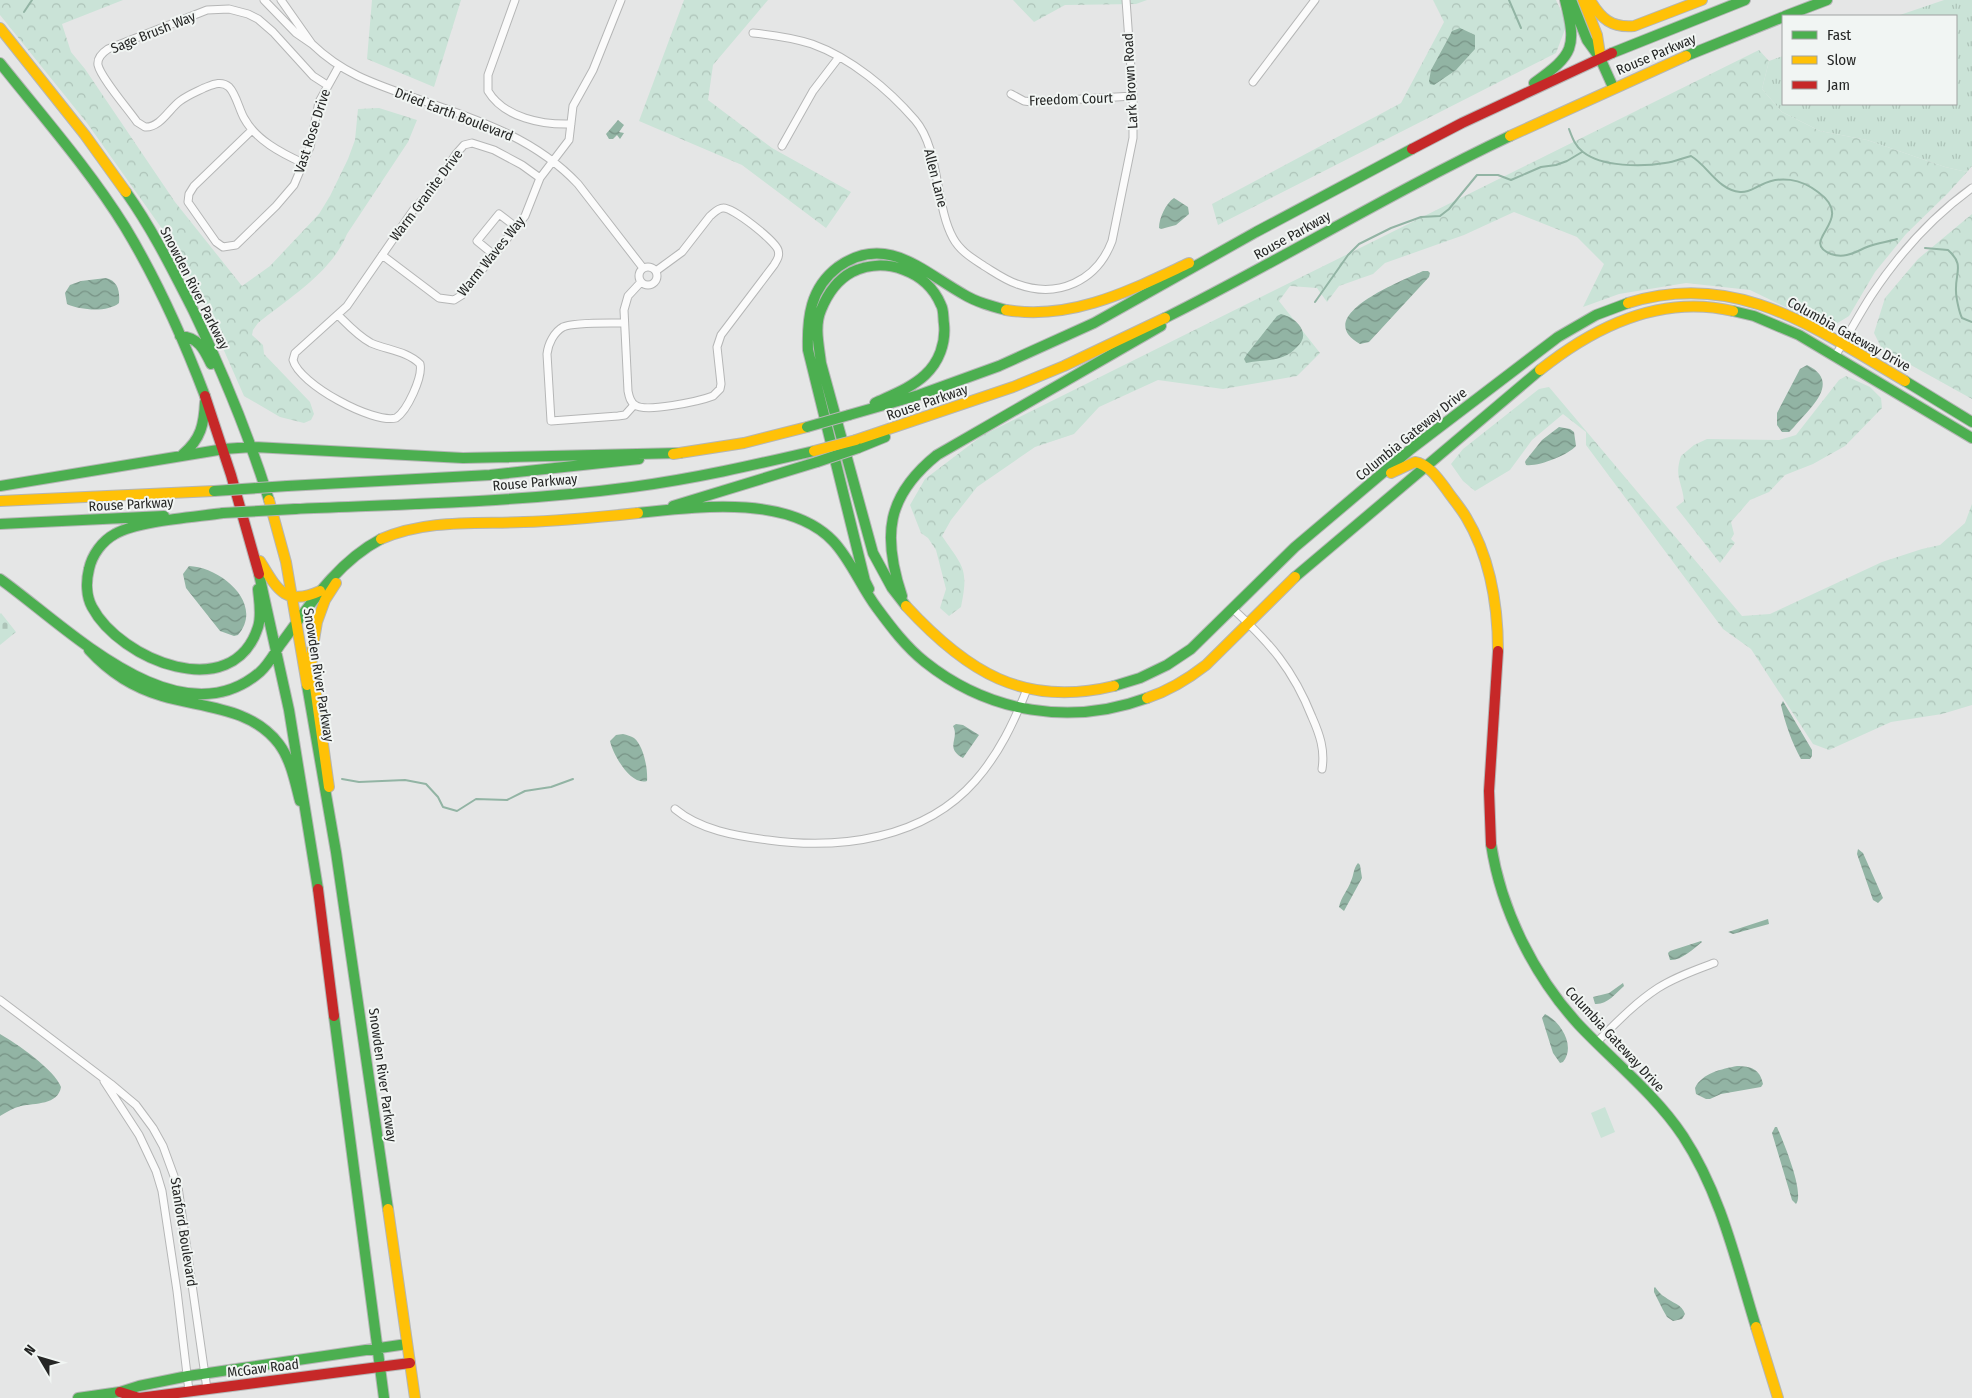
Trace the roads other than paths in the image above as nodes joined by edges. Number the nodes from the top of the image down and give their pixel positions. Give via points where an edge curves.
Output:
1 (264, 0) edge
2 (281, 0) edge
3 (515, 0) edge
4 (621, 0) edge
5 (1126, 0) edge
6 (1314, 0) edge
7 (1566, 0) edge
8 (1571, 0) edge
9 (1583, 0) edge
10 (1590, 0) edge
11 (1702, 0) edge
12 (1745, 0) edge
13 (1827, 0) edge
14 (288, 8) junction
15 (1789, 15) edge
16 (278, 16) junction
17 (1782, 18) edge
18 (0, 28) edge
19 (753, 32) dead end
20 (312, 44) junction
21 (839, 57) junction
22 (1600, 58) junction
23 (0, 63) edge
24 (339, 66) junction
25 (1253, 82) dead end
26 (327, 85) junction
27 (1613, 87) junction
28 (1011, 94) dead end
29 (1133, 96) junction
30 (1511, 99) junction
31 (572, 124) junction
32 (252, 130) junction
33 (782, 146) dead end
34 (554, 161) junction
35 (303, 164) junction
36 (540, 178) junction
37 (1972, 188) edge
38 (516, 227) junction
39 (1256, 232) junction
40 (1109, 249) joint
41 (382, 255) junction
42 (494, 255) junction
43 (642, 268) junction
44 (656, 271) junction
45 (1245, 277) junction
46 (641, 282) junction
47 (338, 315) junction
48 (624, 323) junction
49 (180, 336) junction
50 (1842, 344) junction
51 (1835, 356) junction
52 (205, 396) junction
53 (634, 405) junction
54 (849, 415) junction
55 (242, 422) junction
56 (1972, 422) edge
57 (1972, 438) edge
58 (857, 444) junction
59 (252, 446) junction
60 (224, 449) junction
61 (680, 454) junction
62 (180, 456) junction
63 (1427, 466) junction
64 (0, 486) edge
65 (1363, 491) junction
66 (0, 502) edge
67 (223, 513) junction
68 (626, 515) junction
69 (0, 524) edge
70 (254, 551) junction
71 (352, 559) junction
72 (0, 580) edge
73 (324, 589) junction
74 (294, 599) junction
75 (906, 606) junction
76 (877, 608) junction
77 (1233, 609) junction
78 (1248, 623) junction
79 (297, 624) junction
80 (81, 639) junction
81 (278, 650) junction
82 (1027, 689) junction
83 (1019, 709) junction
84 (1322, 769) dead end
85 (675, 809) dead end
86 (313, 851) junction
87 (336, 852) junction
88 (1714, 963) dead end
89 (0, 1000) edge
90 (1597, 1042) junction
91 (97, 1073) junction
92 (407, 1344) junction
93 (377, 1348) junction
94 (410, 1363) junction
95 (380, 1367) junction
96 (205, 1374) junction
97 (188, 1376) junction
98 (207, 1389) junction
99 (189, 1391) junction
100 (120, 1392) junction
101 (78, 1398) edge
102 (384, 1398) edge
103 (415, 1398) edge
104 (1778, 1398) edge

1 - 16 street, Dried Earth Boulevard
2 - 14 street, Dried Earth Boulevard
3 - 31 street via 488,75 488,91 501,105 522,117 547,124
4 - 31 street, Warm Waves Way via 593,70 576,99
5 - 29 street, Lark Brown Road
6 - 25 street
7 - 30 main road via 1573,27 1570,50 1553,70
8 - 22 main road via 1587,40
9 - 22 main road via 1597,35
10 - 11 main road via 1602,18 1624,27
12 - 22 main road, Rouse Parkway
13 - 15 main road, Rouse Parkway
14 - 16 street
14 - 20 street, Dried Earth Boulevard
16 - 20 street, Dried Earth Boulevard
17 - 27 main road, Rouse Parkway
18 - 55 main road, Snowden River Parkway via 138,210 199,323
19 - 21 street, Allen Lane via 802,41
20 - 24 street, Dried Earth Boulevard
21 - 33 street via 813,91
21 - 40 street, Allen Lane via 880,85 920,126 928,144 949,229 966,254 1016,284 1049,288 1070,285 1090,274
22 - 27 main road
22 - 30 main road, Rouse Parkway
23 - 49 main road via 116,214 139,251
24 - 26 street, Vast Rose Drive
24 - 34 street, Dried Earth Boulevard via 372,83 501,130
26 - 32 street, Sage Brush Way via 304,67 262,22 229,9 207,10 108,50 99,58 98,66 102,72 137,122 145,127 154,126 190,94 219,83 231,89 244,120
26 - 35 street, Vast Rose Drive via 319,102
27 - 45 main road, Rouse Parkway via 1404,189
28 - 29 street, Freedom Court via 1032,102
29 - 40 street, Lark Brown Road via 1131,155
30 - 39 main road, Rouse Parkway
31 - 34 street, Warm Waves Way via 569,140
32 - 35 street, Sage Brush Way via 276,150
32 - 35 street, Vast Rose Drive via 189,194 188,202 219,244 226,248 236,245 286,195
34 - 36 street, Warm Waves Way
34 - 43 street, Dried Earth Boulevard via 589,196
36 - 38 street, Warm Waves Way via 529,208
36 - 41 street, Warm Granite Drive via 494,150 472,142 464,144
37 - 50 street via 1907,247 1871,296
38 - 42 street, Warm Waves Way
38 - 42 street via 499,214 477,241
39 - 54 main road, Rouse Parkway via 1094,324 1048,345 919,395
39 - 76 main road via 1107,300 1067,311 1012,311 988,305 958,292 900,256 854,257 831,272 817,288 811,304 807,324 808,350 865,581
41 - 42 street, Warm Waves Way via 435,296 448,301 462,295
41 - 47 street, Warm Granite Drive
43 - 44 street via 650,267
43 - 46 street
44 - 46 street via 658,276 654,284 647,286
44 - 53 street via 682,252 710,216 723,208 733,211 778,249 774,265 721,335 717,347 721,384 717,393 708,398 651,408
45 - 58 main road, Rouse Parkway via 1062,367
45 - 75 main road via 937,455 918,470 894,508 889,538 892,567
46 - 48 street via 628,296
47 - 47 street, Warm Granite Drive via 295,354 294,364 335,399 383,418 396,418 403,412 420,376 420,364 413,358 370,342
48 - 53 street via 628,391
48 - 53 street via 568,326 549,343 551,421 618,416
49 - 52 main road
49 - 55 main road via 194,338 201,345
50 - 51 street
50 - 56 main road, Columbia Gateway Drive
50 - 65 main road, Columbia Gateway Drive via 1788,314 1746,299 1697,293 1642,299 1614,308 1557,337 1410,450
51 - 57 main road, Columbia Gateway Drive
51 - 63 main road, Columbia Gateway Drive via 1783,325 1742,312 1698,306 1645,312 1600,329 1566,349
52 - 60 main road
52 - 62 main road via 202,432 192,448
54 - 61 main road, Rouse Parkway, bridge via 744,443
54 - 75 main road, Columbia Gateway Drive via 916,382 933,366 942,349 945,325 941,305 929,286 905,268 881,264 863,267 848,275 833,287 826,298 818,331 821,362 873,553
55 - 59 main road, Snowden River Parkway
58 - 67 main road, Rouse Parkway, bridge via 631,487 493,499
58 - 68 main road, bridge via 817,462 711,496
59 - 60 main road
59 - 61 main road via 463,458
59 - 74 main road, Snowden River Parkway via 283,548
60 - 62 main road
60 - 70 main road
61 - 66 main road, Rouse Parkway, bridge via 500,474
62 - 64 main road
63 - 65 main road via 1408,462
63 - 78 main road, Columbia Gateway Drive via 1312,562
63 - 90 main road, Columbia Gateway Drive via 1456,502 1476,535 1493,584 1499,642 1489,815 1491,843 1503,895 1523,944 1540,974 1565,1008
65 - 77 main road, Columbia Gateway Drive via 1296,546
67 - 69 main road, Rouse Parkway
67 - 70 main road via 116,533 97,552 87,581 88,594 97,615 116,636 158,660 188,670 222,668 239,658 255,637 260,609
68 - 71 main road via 418,526 381,539
68 - 76 main road via 731,508 769,511 798,518 832,540
70 - 74 main road via 276,588
70 - 81 main road
71 - 73 main road
71 - 87 main road via 320,611 311,658
72 - 80 main road
73 - 74 main road via 306,598
73 - 79 main road
74 - 79 main road, Snowden River Parkway
75 - 82 main road, Columbia Gateway Drive via 930,632 970,664 994,678
76 - 83 main road, Columbia Gateway Drive via 911,649 939,673 972,693
77 - 78 street
77 - 82 main road, Columbia Gateway Drive via 1194,647 1147,676 1110,688 1088,691 1053,693
78 - 83 main road, Columbia Gateway Drive via 1194,675 1137,703 1072,715
78 - 84 street via 1284,662 1302,693 1323,746
79 - 81 main road
79 - 87 main road, Snowden River Parkway
80 - 81 main road via 147,682 192,694 222,693 237,687 260,670
80 - 86 main road via 104,665 143,689 173,700 238,713 270,734 288,763
81 - 86 main road
82 - 83 street
83 - 85 street via 998,751 974,783 937,812 886,835 829,844 784,842 716,829 686,818
86 - 93 main road
87 - 92 main road, Snowden River Parkway
88 - 90 street via 1658,988
89 - 91 street, Stanford Boulevard
90 - 104 main road, Columbia Gateway Drive via 1661,1109 1682,1136 1707,1180 1726,1228
91 - 96 street, Stanford Boulevard via 136,1105 153,1128 172,1165 184,1223
91 - 97 street, Stanford Boulevard via 139,1135 158,1178
92 - 93 main road, McGaw Road
92 - 94 main road, Snowden River Parkway
93 - 95 main road
93 - 96 main road, McGaw Road
94 - 95 main road, McGaw Road
94 - 103 main road, Snowden River Parkway
95 - 98 main road, McGaw Road
95 - 102 main road
96 - 97 main road, McGaw Road
96 - 98 street, Stanford Boulevard
97 - 99 street, Stanford Boulevard
97 - 100 main road, McGaw Road
98 - 99 main road, McGaw Road
99 - 100 main road, McGaw Road via 139,1398
100 - 101 main road, McGaw Road

